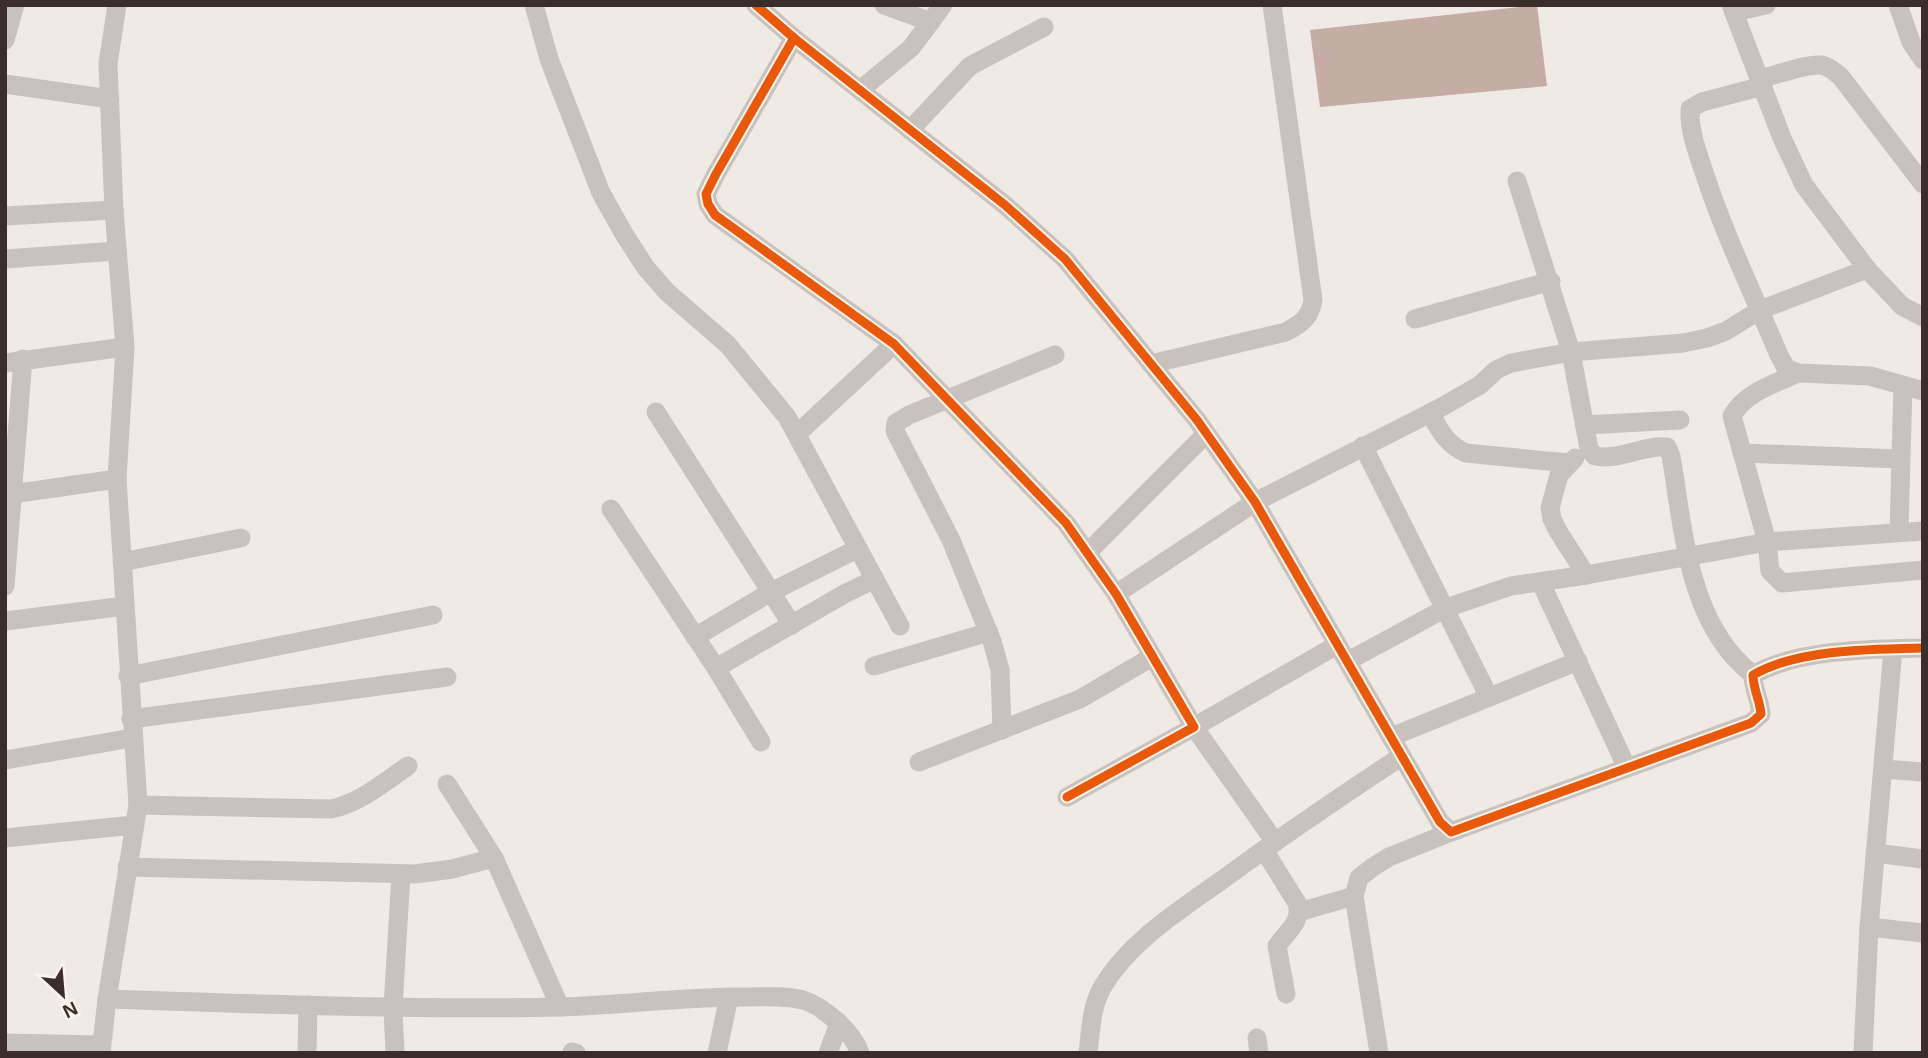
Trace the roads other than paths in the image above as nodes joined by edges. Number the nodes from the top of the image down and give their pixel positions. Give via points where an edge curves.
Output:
1 (15, 5) edge
2 (117, 5) edge
3 (534, 5) edge
4 (756, 5) edge
5 (884, 5) edge
6 (943, 5) edge
7 (1272, 5) edge
8 (1766, 5) edge
9 (1898, 5) edge
10 (1732, 9) edge
11 (931, 22) junction
12 (1044, 27) dead end
13 (794, 38) junction
14 (5, 40) edge
15 (1923, 60) edge
16 (1762, 83) junction
17 (5, 84) edge
18 (860, 90) junction
19 (110, 99) junction
20 (910, 130) junction
21 (1517, 181) dead end
22 (1923, 184) edge
23 (114, 209) junction
24 (5, 216) edge
25 (117, 251) junction
26 (5, 259) edge
27 (1867, 269) junction
28 (1550, 281) junction
29 (1760, 310) junction
30 (1923, 317) edge
31 (1415, 319) dead end
32 (894, 344) junction
33 (125, 346) junction
34 (1571, 352) junction
35 (1055, 355) dead end
36 (14, 361) edge
37 (1151, 364) junction
38 (1798, 373) junction
39 (1903, 385) junction
40 (1923, 391) edge
41 (948, 400) junction
42 (656, 412) dead end
43 (1430, 413) junction
44 (1680, 420) dead end
45 (1584, 425) junction
46 (797, 434) junction
47 (1206, 434) junction
48 (1363, 446) junction
49 (1589, 449) junction
50 (1742, 453) junction
51 (1900, 459) junction
52 (1568, 463) junction
53 (117, 478) junction
54 (9, 494) edge
55 (1255, 502) junction
56 (611, 509) dead end
57 (1899, 531) junction
58 (1923, 531) edge
59 (242, 538) dead end
60 (1767, 542) junction
61 (857, 549) junction
62 (1087, 553) junction
63 (1688, 556) junction
64 (122, 562) junction
65 (1923, 570) edge
66 (1586, 575) junction
67 (873, 580) junction
68 (1541, 583) junction
69 (5, 586) edge
70 (771, 592) junction
71 (1116, 594) junction
72 (125, 606) junction
73 (1447, 608) junction
74 (433, 615) dead end
75 (5, 621) edge
76 (792, 625) junction
77 (900, 626) dead end
78 (989, 632) junction
79 (695, 637) junction
80 (1923, 648) edge
81 (1893, 649) junction
82 (1343, 653) junction
83 (1152, 657) junction
84 (1578, 661) junction
85 (874, 666) dead end
86 (716, 668) junction
87 (1752, 675) junction
88 (128, 676) junction
89 (447, 677) dead end
90 (1489, 697) junction
91 (1194, 727) junction
92 (132, 729) junction
93 (1002, 730) junction
94 (1391, 737) junction
95 (761, 742) dead end
96 (1402, 756) junction
97 (5, 760) edge
98 (919, 762) dead end
99 (408, 766) dead end
100 (1628, 768) junction
101 (1883, 769) junction
102 (1923, 772) edge
103 (447, 784) dead end
104 (1067, 797) dead end
105 (138, 805) junction
106 (134, 825) junction
107 (1451, 832) junction
108 (5, 838) edge
109 (1269, 846) junction
110 (1875, 853) junction
111 (494, 858) junction
112 (1923, 859) edge
113 (127, 867) junction
114 (401, 874) junction
115 (1354, 896) junction
116 (1299, 912) junction
117 (1869, 927) junction
118 (1923, 933) edge
119 (1286, 994) dead end
120 (729, 997) junction
121 (107, 999) junction
122 (308, 1005) junction
123 (560, 1007) junction
124 (393, 1008) junction
125 (839, 1023) junction
126 (5, 1043) edge
127 (101, 1049) edge
128 (307, 1053) edge
129 (395, 1053) edge
130 (717, 1053) edge
131 (828, 1053) edge
132 (860, 1053) edge
133 (1088, 1053) edge
134 (1379, 1053) edge
135 (1863, 1053) edge

1 - 14 street
2 - 19 street via 108,64
3 - 46 street via 601,193 624,234 667,292 728,345
4 - 13 street
5 - 11 street
6 - 11 street
7 - 37 street via 1311,312 1303,323 1286,332
8 - 10 street
9 - 15 street
10 - 16 street
11 - 18 street via 911,48
12 - 20 street via 970,66
13 - 18 street
13 - 32 street via 706,194 708,204 715,215
16 - 22 street via 1811,66 1831,69
16 - 27 street via 1804,185
16 - 29 street via 1702,102 1690,109 1689,120 1712,199
17 - 19 street
18 - 20 street
19 - 23 street
20 - 37 street via 1037,231
21 - 28 street
23 - 24 street
23 - 25 street
25 - 26 street
25 - 33 street
27 - 29 street
27 - 30 street via 1902,306
28 - 31 street
28 - 34 street
29 - 34 street via 1707,338
29 - 38 street via 1786,368
32 - 41 street
32 - 46 street
33 - 36 street
33 - 53 street
34 - 43 street via 1511,363
34 - 45 street
35 - 41 street
36 - 54 street
37 - 47 street
38 - 39 street via 1870,376
38 - 50 street via 1737,406 1732,416
39 - 40 street
39 - 51 street
41 - 62 street via 1066,523
41 - 78 street via 909,415 896,423 895,431 951,540
42 - 70 street
43 - 48 street
43 - 52 street via 1447,441 1466,453
44 - 45 street
45 - 49 street
46 - 61 street
47 - 55 street
47 - 62 street
48 - 55 street
48 - 73 street
49 - 52 street
49 - 63 street via 1605,458 1667,447
50 - 51 street
50 - 60 street
51 - 57 street
52 - 66 street via 1559,475 1550,509 1558,531
53 - 54 street
53 - 64 street
54 - 69 street
55 - 71 street
55 - 82 street
56 - 79 street
57 - 58 street
57 - 60 street
59 - 64 street
60 - 63 street
60 - 65 street via 1770,571 1782,583
61 - 67 street
61 - 70 street
62 - 71 street
63 - 66 street
63 - 87 street via 1715,635
64 - 72 street
66 - 68 street
67 - 76 street
67 - 77 street
68 - 73 street via 1495,590
68 - 84 street
70 - 76 street
70 - 79 street
71 - 83 street
72 - 75 street
72 - 88 street
73 - 82 street
73 - 90 street
74 - 88 street
76 - 86 street
78 - 85 street
78 - 93 street via 1000,670
79 - 86 street
80 - 81 street
81 - 87 street via 1802,657
81 - 101 street
82 - 91 street
82 - 94 street
83 - 91 street
83 - 93 street via 1080,699
84 - 90 street
84 - 100 street
86 - 95 street
87 - 100 street via 1761,714 1751,723
88 - 92 street
89 - 92 street
90 - 94 street
91 - 104 street
91 - 109 street
92 - 97 street
92 - 105 street
93 - 98 street
94 - 96 street
96 - 107 street via 1440,822
96 - 109 street
99 - 105 street via 360,798 331,809
100 - 107 street
101 - 102 street
101 - 110 street
103 - 111 street
105 - 106 street
106 - 108 street
106 - 113 street
107 - 115 street via 1373,867 1359,878
109 - 116 street
109 - 133 street via 1144,939 1117,965 1094,1009
110 - 112 street
110 - 117 street
111 - 114 street via 452,869
111 - 123 street
113 - 114 street
113 - 121 street
114 - 124 street
115 - 116 street
115 - 134 street
116 - 119 street via 1277,946
117 - 118 street
117 - 135 street
120 - 123 street
120 - 125 street via 805,1001
120 - 130 street
121 - 122 street
121 - 127 street
122 - 124 street
122 - 128 street
123 - 124 street
124 - 129 street
125 - 131 street
125 - 132 street
126 - 127 street

